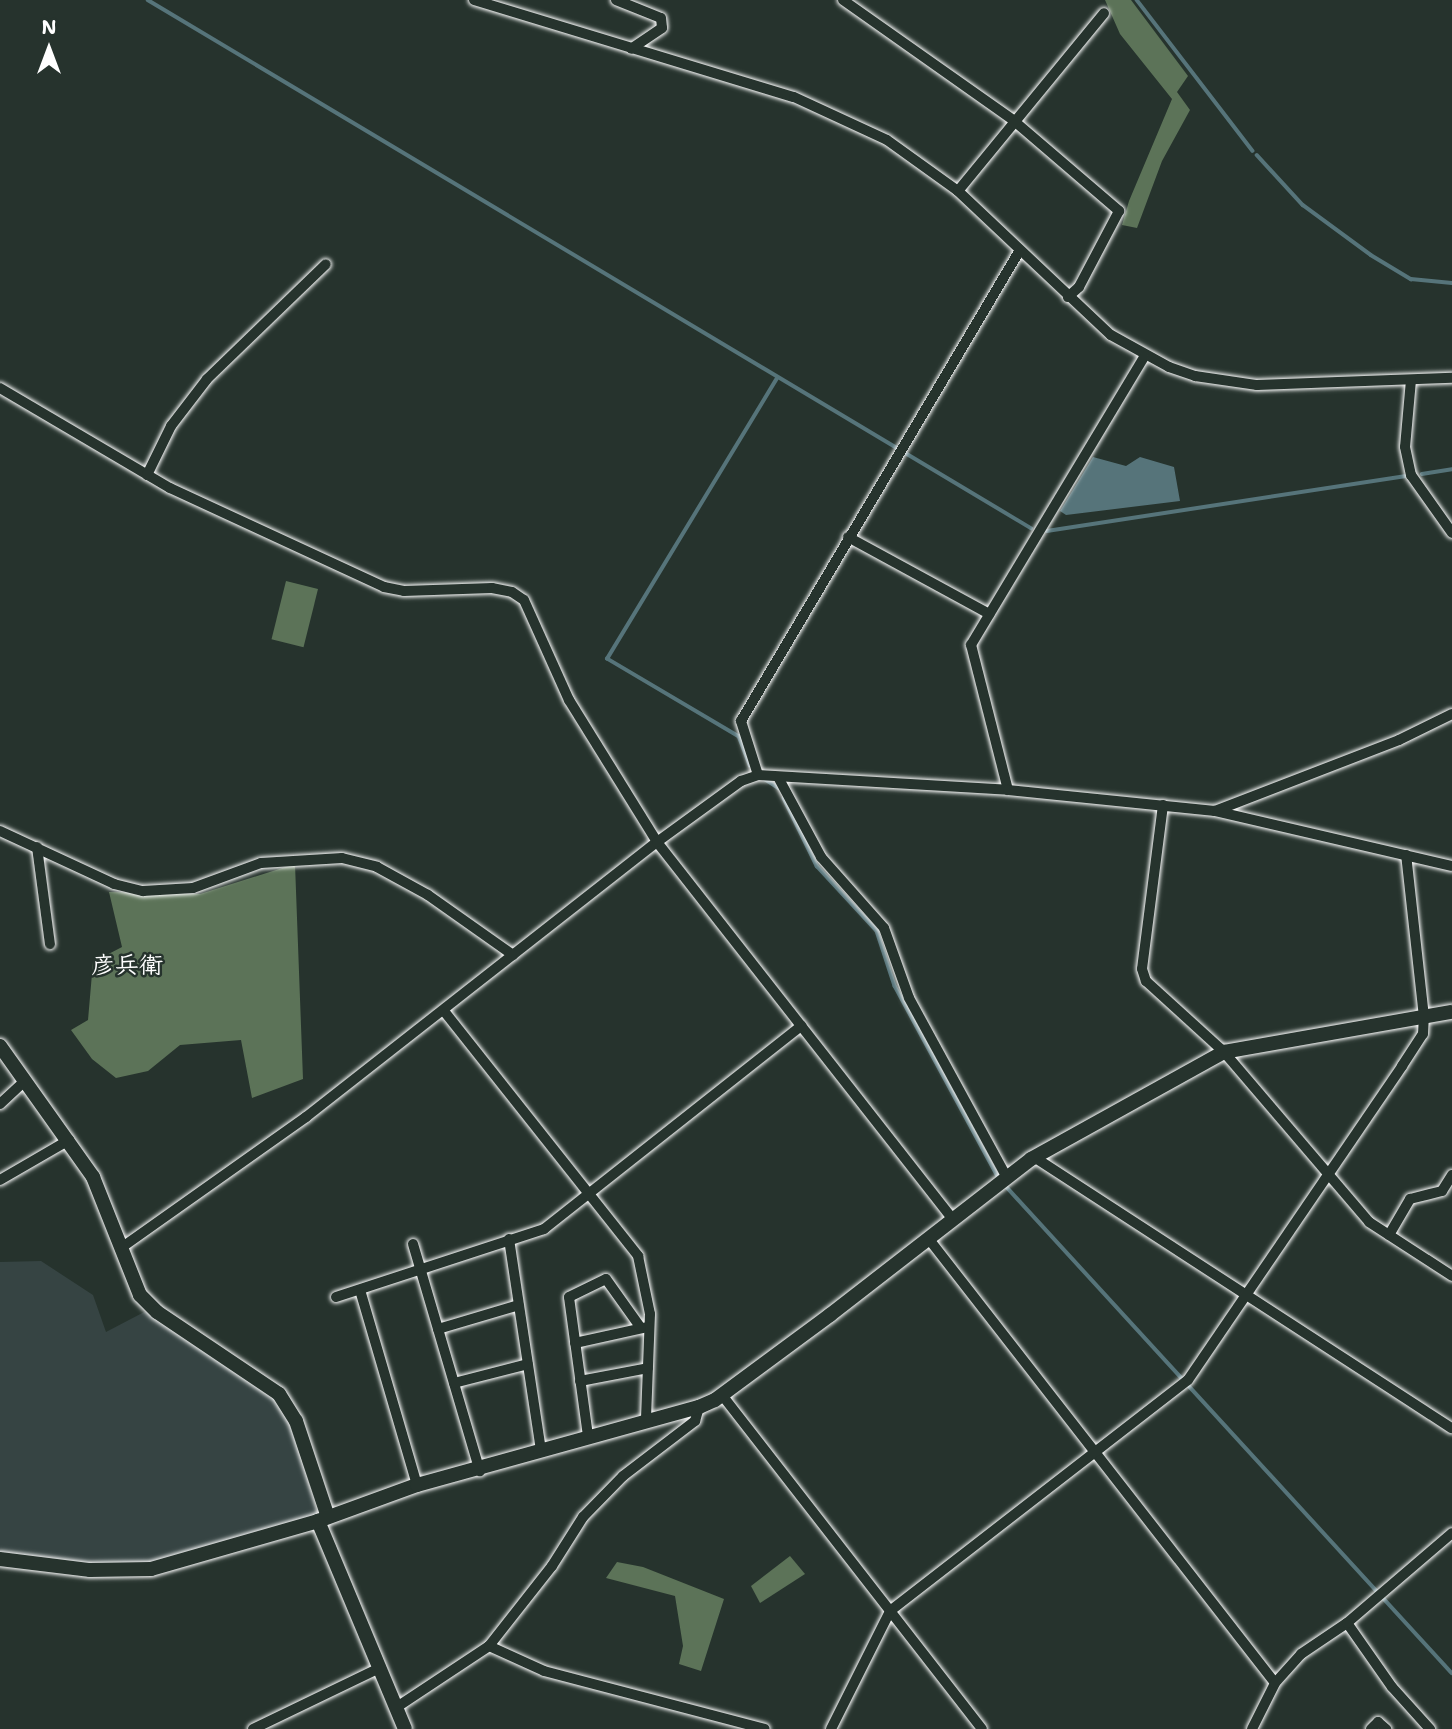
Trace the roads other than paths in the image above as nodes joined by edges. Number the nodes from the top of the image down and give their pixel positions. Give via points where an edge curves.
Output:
1 (474, 0) edge
2 (616, 0) edge
3 (843, 0) edge
4 (499, 4) edge
5 (637, 4) edge
6 (1104, 13) dead end
7 (631, 49) junction
8 (1013, 120) junction
9 (958, 191) junction
10 (1020, 250) junction
11 (326, 264) dead end
12 (1068, 297) junction
13 (1144, 357) junction
14 (1452, 378) edge
15 (1411, 380) junction
16 (0, 388) edge
17 (147, 475) junction
18 (1452, 533) edge
19 (848, 537) junction
20 (989, 614) junction
21 (1452, 714) edge
22 (758, 775) junction
23 (778, 777) junction
24 (1008, 790) junction
25 (1163, 805) junction
26 (1215, 811) junction
27 (0, 831) edge
28 (657, 842) junction
29 (37, 846) junction
30 (1406, 855) junction
31 (1452, 866) edge
32 (50, 944) dead end
33 (513, 955) junction
34 (444, 1011) junction
35 (1452, 1012) edge
36 (1423, 1017) junction
37 (801, 1026) junction
38 (0, 1046) edge
39 (1224, 1052) junction
40 (25, 1081) junction
41 (0, 1104) edge
42 (69, 1140) junction
43 (1034, 1157) junction
44 (1327, 1171) junction
45 (1452, 1175) edge
46 (1006, 1176) junction
47 (0, 1180) edge
48 (590, 1193) junction
49 (952, 1218) junction
50 (1389, 1235) junction
51 (928, 1238) junction
52 (509, 1239) junction
53 (413, 1244) dead end
54 (121, 1248) junction
55 (420, 1269) junction
56 (1452, 1276) edge
57 (360, 1290) junction
58 (1246, 1294) junction
59 (336, 1297) dead end
60 (519, 1305) junction
61 (645, 1327) junction
62 (438, 1329) junction
63 (575, 1343) junction
64 (528, 1364) junction
65 (648, 1368) junction
66 (580, 1381) junction
67 (454, 1383) junction
68 (722, 1395) junction
69 (699, 1407) junction
70 (646, 1419) junction
71 (1452, 1428) edge
72 (588, 1436) junction
73 (541, 1451) junction
74 (1095, 1451) junction
75 (481, 1471) junction
76 (417, 1485) junction
77 (323, 1519) junction
78 (1452, 1533) edge
79 (0, 1559) edge
80 (890, 1611) junction
81 (1347, 1623) junction
82 (489, 1646) junction
83 (380, 1668) junction
84 (1275, 1683) junction
85 (397, 1707) junction
86 (253, 1729) edge
87 (405, 1729) edge
88 (765, 1729) edge
89 (831, 1729) edge
90 (982, 1729) edge
91 (1252, 1729) edge
92 (1371, 1729) edge
93 (1385, 1729) edge
94 (1430, 1729) edge

1 - 4 street
2 - 5 street
3 - 8 street
4 - 7 street
5 - 7 street via 661,18 662,28
6 - 8 street
7 - 9 street via 833,111 918,159
8 - 9 street
8 - 12 street via 1119,211 1079,288
9 - 10 street
10 - 12 street
10 - 19 street
11 - 17 street via 207,379 172,426
12 - 13 street
13 - 15 street via 1195,376 1257,385
13 - 20 street
14 - 15 street
15 - 18 street via 1405,447 1411,475
16 - 17 street
17 - 28 street via 384,587 512,592 524,600 569,700
19 - 20 street
19 - 22 street via 741,721
20 - 24 street via 971,645
21 - 26 street via 1399,740
22 - 23 street
22 - 28 street via 741,781
23 - 24 street
23 - 46 street via 821,857 884,928 909,998
24 - 25 street
25 - 26 street
25 - 39 street via 1142,970 1161,998
26 - 30 street
27 - 29 street
28 - 33 street
28 - 37 street
29 - 32 street
29 - 33 street via 114,884 143,891 192,888 261,863 342,858 377,867 428,895
30 - 31 street
30 - 36 street
33 - 34 street
34 - 48 street
34 - 54 street via 306,1117
35 - 36 street
36 - 39 street
36 - 44 street via 1423,1034
37 - 48 street
37 - 49 street
38 - 40 street
39 - 43 street
39 - 44 street
40 - 41 street
40 - 42 street
42 - 47 street
42 - 54 street via 109,1210
43 - 46 street
43 - 58 street
44 - 50 street via 1369,1222
44 - 58 street
45 - 50 street via 1442,1191 1410,1199
46 - 49 street
48 - 52 street via 544,1229
48 - 61 street via 638,1256
49 - 51 street
50 - 56 street
51 - 68 street
51 - 74 street
52 - 55 street
52 - 60 street
53 - 55 street
54 - 77 street via 139,1295 157,1312 279,1394 296,1422
55 - 57 street
55 - 62 street
57 - 59 street
57 - 76 street
58 - 71 street
58 - 74 street via 1188,1380
60 - 62 street
60 - 64 street
61 - 63 street
61 - 63 street via 606,1279 569,1297
61 - 65 street
62 - 67 street
63 - 66 street
64 - 67 street
64 - 73 street
65 - 66 street
65 - 70 street
66 - 72 street
67 - 75 street
68 - 69 street
68 - 80 street
69 - 70 street
69 - 82 street via 695,1421 623,1476 583,1517 552,1566
70 - 72 street
72 - 73 street
73 - 75 street
74 - 80 street
74 - 84 street
75 - 76 street
76 - 77 street
77 - 79 street via 151,1569 90,1570
77 - 83 street
78 - 81 street
80 - 89 street
80 - 90 street
81 - 84 street via 1301,1654
81 - 94 street via 1387,1680
82 - 85 street
82 - 88 street via 544,1671
83 - 85 street
83 - 86 street
84 - 91 street
85 - 87 street
92 - 93 street via 1378,1722

